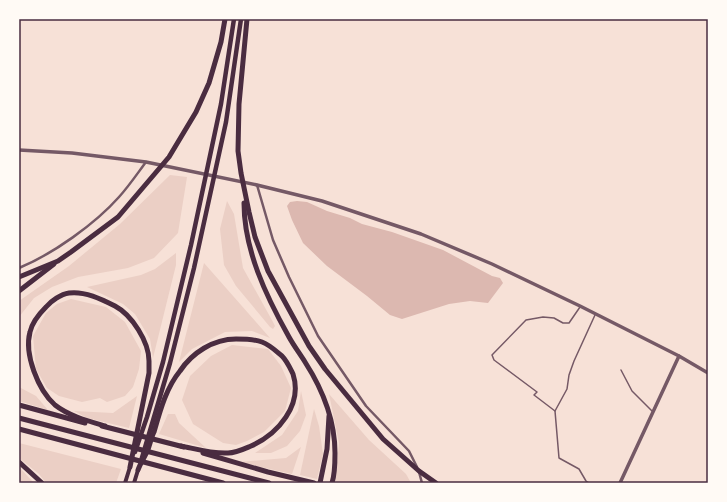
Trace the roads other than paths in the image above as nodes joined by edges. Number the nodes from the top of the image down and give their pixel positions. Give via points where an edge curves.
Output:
1 (225, 19) edge
2 (234, 19) edge
3 (241, 19) edge
4 (248, 19) edge
5 (19, 150) edge
6 (146, 162) junction
7 (257, 185) junction
8 (244, 192) junction
9 (58, 261) junction
10 (19, 268) edge
11 (19, 278) edge
12 (19, 291) edge
13 (580, 306) junction
14 (596, 314) junction
15 (679, 356) junction
16 (621, 370) dead end
17 (708, 373) edge
18 (19, 405) edge
19 (329, 411) junction
20 (555, 411) junction
21 (652, 411) junction
22 (19, 418) edge
23 (106, 426) junction
24 (19, 429) edge
25 (181, 446) junction
26 (19, 462) edge
27 (130, 467) junction
28 (138, 470) junction
29 (42, 483) edge
30 (125, 483) edge
31 (134, 483) edge
32 (223, 483) edge
33 (269, 483) edge
34 (314, 483) edge
35 (320, 483) edge
36 (332, 483) edge
37 (422, 483) edge
38 (438, 483) edge
39 (589, 483) edge
40 (620, 483) edge

1 - 9 highway via 209,83 196,112 169,157 118,217
2 - 27 highway via 221,104 185,273 147,417
3 - 28 highway via 226,122 196,261 170,363
4 - 8 highway via 237,129
5 - 6 street
6 - 7 street
6 - 10 street via 120,196 92,222 49,252
7 - 13 street via 322,200 421,234
7 - 37 street via 273,240 288,277 318,336 366,406 409,451
8 - 19 highway via 247,233 254,263 277,314 324,396
8 - 38 highway via 255,237 268,271 309,346 339,387 383,438 419,471
9 - 11 highway
9 - 12 highway
13 - 14 street
13 - 20 lane via 569,323 543,317 526,320 492,357 537,392 534,395
14 - 15 street
14 - 20 lane via 574,361 567,390
15 - 17 street
15 - 21 street
16 - 21 lane via 632,391
18 - 23 highway
19 - 35 highway
19 - 36 highway via 335,444
20 - 39 lane via 559,458 579,469
21 - 40 street
22 - 33 highway
23 - 25 highway
23 - 27 highway via 82,419 55,405 38,382 32,366 29,351 30,333 35,320 50,302 67,293 91,295 120,309 131,318 145,344 149,373
24 - 32 highway
25 - 28 highway via 230,453 258,443 270,435 286,417 295,391 294,379 285,359 264,343 232,339 217,342 193,356 171,384
25 - 34 highway
26 - 29 highway
27 - 30 main road
28 - 31 main road

